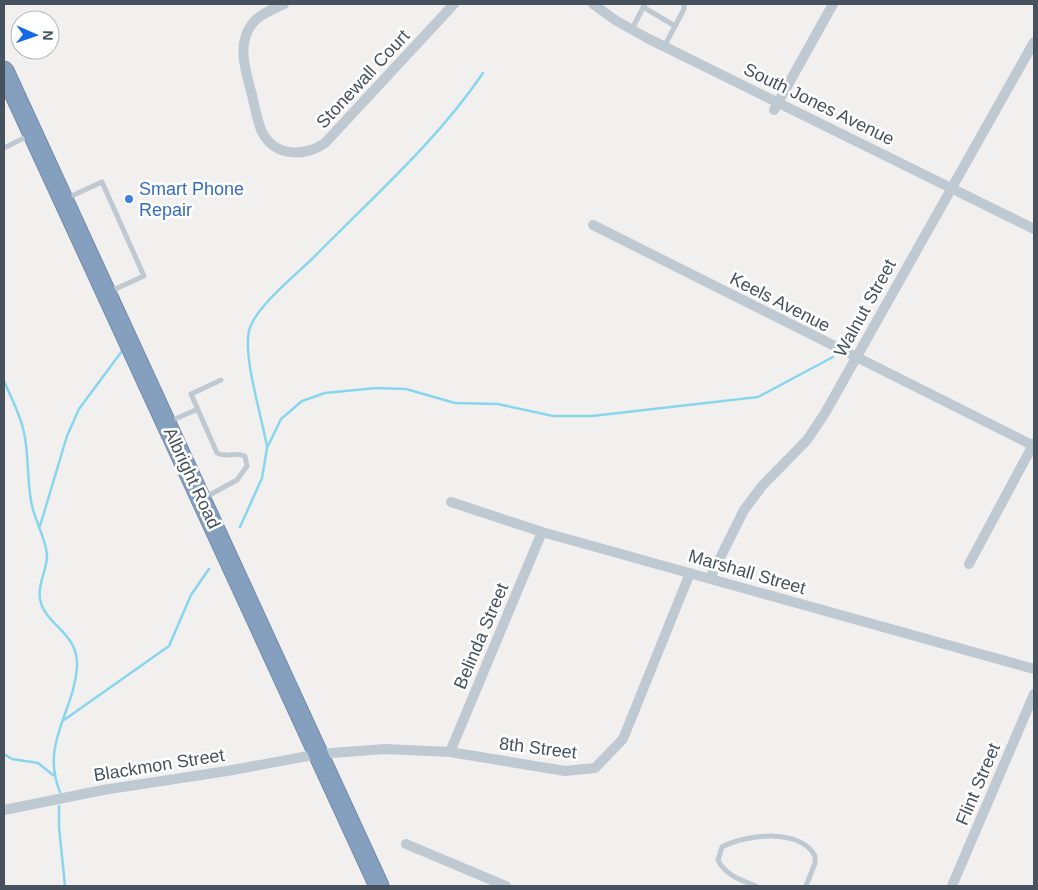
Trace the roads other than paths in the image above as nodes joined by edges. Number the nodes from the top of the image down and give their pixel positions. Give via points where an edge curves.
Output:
1 (284, 4) edge
2 (454, 4) edge
3 (593, 4) edge
4 (684, 4) edge
5 (833, 4) edge
6 (644, 6) edge
7 (675, 26) junction
8 (632, 29) junction
9 (1034, 42) edge
10 (664, 46) junction
11 (4, 71) edge
12 (776, 106) junction
13 (34, 134) junction
14 (4, 148) edge
15 (952, 188) junction
16 (64, 199) junction
17 (592, 225) dead end
18 (1034, 229) edge
19 (108, 293) junction
20 (856, 358) junction
21 (221, 380) dead end
22 (198, 409) junction
23 (167, 422) junction
24 (1034, 445) edge
25 (202, 499) junction
26 (451, 502) dead end
27 (542, 532) junction
28 (969, 564) dead end
29 (690, 573) junction
30 (710, 578) junction
31 (1034, 669) edge
32 (1034, 694) edge
33 (450, 752) junction
34 (319, 754) junction
35 (4, 810) edge
36 (406, 844) dead end
37 (379, 886) edge
38 (506, 886) edge
39 (756, 886) edge
40 (806, 886) edge
41 (952, 886) edge

1 - 2 street, Stonewall Court via 252,24 244,41 244,63 262,131 276,147 300,153 326,143
3 - 8 street, South Jones Avenue
4 - 7 lane
5 - 12 street
6 - 7 lane
6 - 8 lane
7 - 10 lane
8 - 10 street, South Jones Avenue
9 - 15 street, Walnut Street
10 - 12 street, South Jones Avenue
11 - 13 highway, Albright Road
12 - 15 street, South Jones Avenue
13 - 14 lane
13 - 16 highway, Albright Road
15 - 18 street, South Jones Avenue
15 - 20 street, Walnut Street
16 - 19 highway, Albright Road
16 - 19 lane via 102,182 144,276
17 - 20 street, Keels Avenue
19 - 23 highway, Albright Road
20 - 24 street, Keels Avenue
20 - 30 street, Walnut Street via 807,440 762,486 744,510
21 - 22 lane via 191,394
22 - 23 lane
22 - 25 lane via 217,453 240,454 247,461 246,471 238,480
23 - 25 highway, Albright Road
24 - 28 street
25 - 34 highway, Albright Road
26 - 27 street, Marshall Street
27 - 29 street, Marshall Street
27 - 33 street, Belinda Street
29 - 30 street, Marshall Street
29 - 33 street, 8th Street via 623,739 595,768 565,771
30 - 31 street, Marshall Street
32 - 41 street, Flint Street
33 - 34 street, 8th Street via 384,749
34 - 35 street, Blackmon Street
34 - 37 highway, Albright Road
36 - 38 street
39 - 40 lane via 723,868 718,860 722,848 740,840 771,836 802,843 815,856

